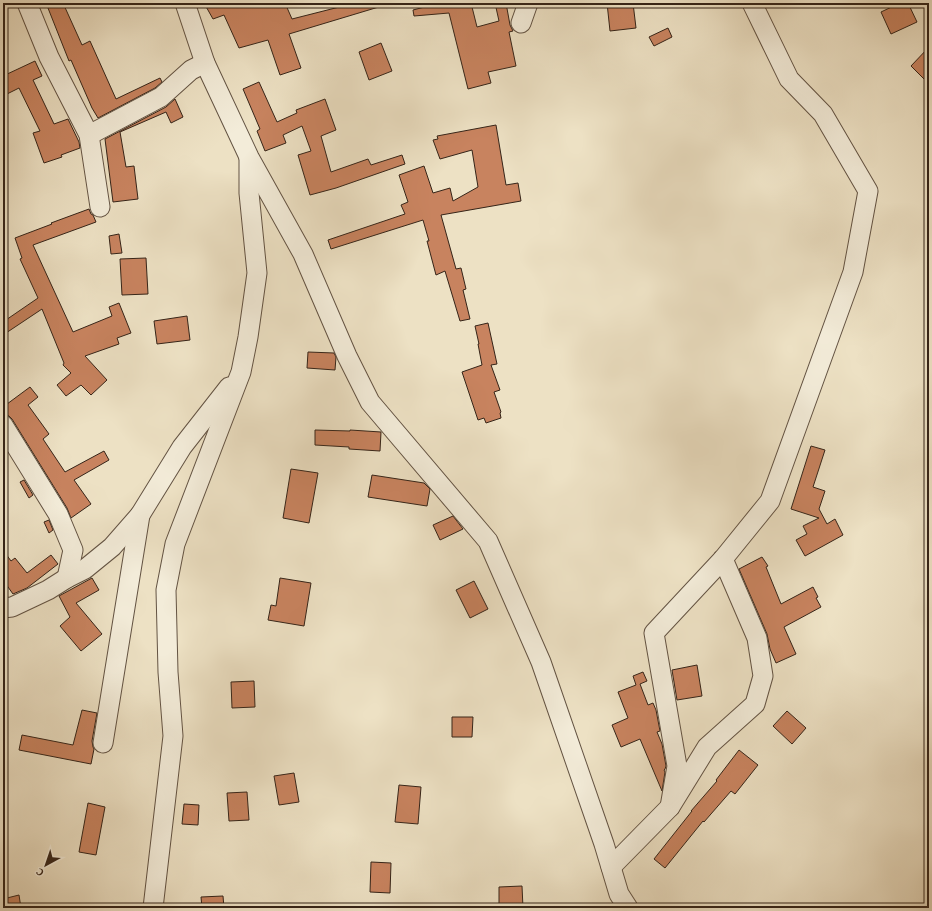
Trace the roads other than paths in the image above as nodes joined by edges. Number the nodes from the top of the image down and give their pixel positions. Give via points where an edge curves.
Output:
1 (27, 3) edge
2 (185, 3) edge
3 (528, 3) edge
4 (752, 3) edge
5 (521, 23) dead end
6 (205, 63) junction
7 (89, 135) junction
8 (249, 157) junction
9 (100, 207) dead end
10 (242, 372) junction
11 (3, 425) edge
12 (140, 516) junction
13 (723, 559) junction
14 (67, 578) junction
15 (6, 604) edge
16 (103, 743) dead end
17 (670, 807) junction
18 (611, 867) junction
19 (153, 908) edge
20 (628, 908) edge

1 - 7 street via 49,57
2 - 6 street
3 - 5 street
4 - 13 street via 789,79 823,114 868,191 853,272 770,501
6 - 7 street via 191,70 161,97
6 - 8 street
7 - 9 street
8 - 10 street via 249,193 257,272
8 - 18 street via 303,254 370,402 488,541 541,662
10 - 12 street via 182,447
10 - 19 street via 175,544 166,590 173,736
11 - 14 street via 58,514 73,550
12 - 14 street via 112,547 85,569
12 - 16 street
13 - 17 street via 654,633 677,766
13 - 17 street via 757,638 763,676 755,704 707,747
14 - 15 street via 48,590
17 - 18 street
18 - 20 street via 619,894

